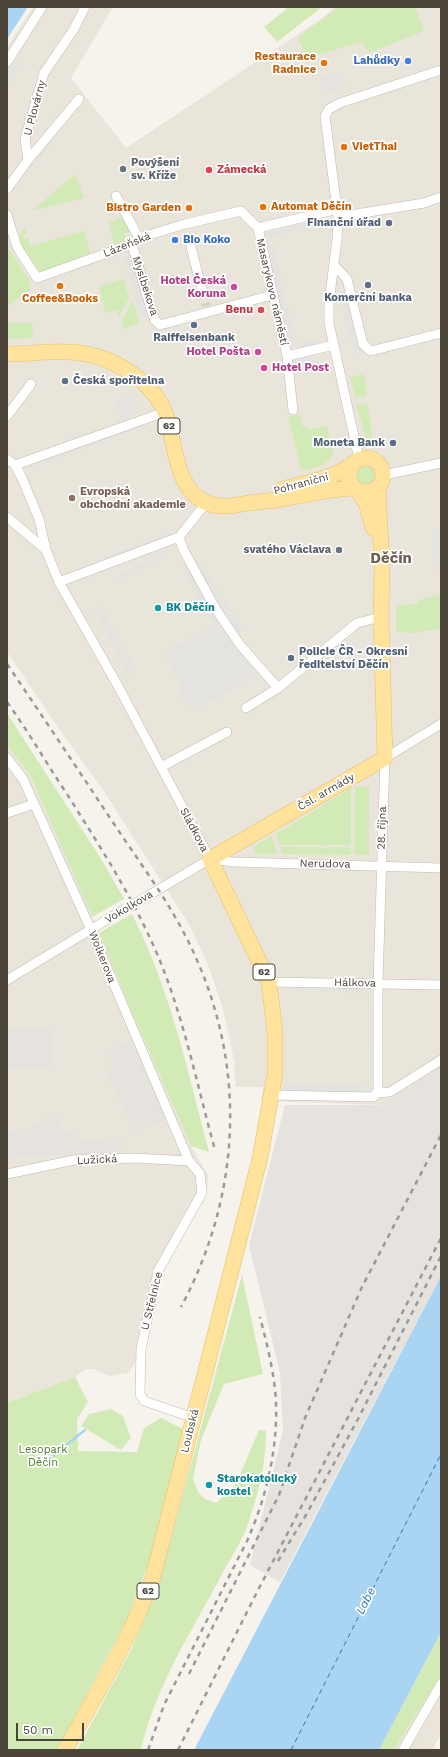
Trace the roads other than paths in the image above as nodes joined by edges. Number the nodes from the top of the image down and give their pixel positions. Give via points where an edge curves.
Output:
1 (42, 7) edge
2 (85, 7) edge
3 (7, 62) edge
4 (441, 70) edge
5 (79, 99) dead end
6 (28, 160) junction
7 (7, 189) edge
8 (116, 196) dead end
9 (441, 197) edge
10 (241, 211) joint
11 (338, 213) junction
12 (8, 220) edge
13 (258, 228) junction
14 (139, 238) junction
15 (132, 244) junction
16 (191, 247) tunnel mouth
17 (334, 265) junction
18 (202, 290) tunnel mouth
19 (272, 295) junction
20 (441, 333) edge
21 (334, 345) junction
22 (7, 354) edge
23 (287, 356) junction
24 (31, 384) dead end
25 (293, 410) dead end
26 (165, 412) junction
27 (7, 416) edge
28 (7, 459) edge
29 (356, 461) junction
30 (441, 463) edge
31 (15, 465) junction
32 (381, 481) junction
33 (356, 489) junction
34 (206, 503) junction
35 (248, 503) junction
36 (7, 517) edge
37 (179, 537) junction
38 (46, 550) junction
39 (382, 566) junction
40 (59, 582) junction
41 (380, 617) junction
42 (278, 688) junction
43 (246, 708) dead end
44 (441, 724) edge
45 (227, 732) dead end
46 (7, 758) edge
47 (385, 758) junction
48 (161, 767) junction
49 (34, 804) junction
50 (7, 813) edge
51 (210, 859) junction
52 (381, 866) junction
53 (441, 868) edge
54 (91, 930) junction
55 (7, 980) edge
56 (269, 982) junction
57 (378, 983) junction
58 (441, 985) edge
59 (441, 1060) edge
60 (377, 1092) junction
61 (272, 1095) junction
62 (189, 1161) junction
63 (7, 1174) edge
64 (194, 1418) junction
65 (441, 1684) edge
66 (65, 1750) edge
67 (403, 1750) edge

1 - 3 street
2 - 6 street, U Plovárny via 74,29 44,73 26,139
4 - 11 street via 340,103 326,112 324,120
5 - 6 street
6 - 7 street
8 - 14 street
9 - 11 street, Masarykovo náměstí via 424,203
10 - 13 street, Masarykovo náměstí
10 - 14 street, Lázeňská via 186,229
11 - 13 street, Masarykovo náměstí
11 - 17 street
12 - 15 street, Lázeňská via 16,247 37,278
13 - 19 street, Masarykovo náměstí
14 - 15 street, Lázeňská
15 - 19 street, Myslbekova via 152,313 160,325 208,309
16 - 18 street
17 - 20 street via 347,279 363,344 371,351
17 - 21 street via 329,303 329,323
19 - 23 street, Masarykovo náměstí
21 - 23 street, Masarykovo náměstí
21 - 29 street
22 - 26 main road, Pohraniční / 62 via 69,352 100,357 146,385
23 - 25 street
24 - 27 street
26 - 31 street
26 - 34 main road, Pohraniční / 62 via 181,474 188,488
28 - 31 street
29 - 32 main road via 368,458 376,460 382,466
29 - 33 main road via 349,471 348,479
29 - 35 main road, Pohraniční / 62 via 342,472 330,477 269,493
30 - 32 street
31 - 38 street, Sládkova via 39,519
32 - 33 main road via 364,493
32 - 39 main road, 28. října
33 - 35 main road, Pohraniční / 62 via 332,489
33 - 39 main road, 28. října via 366,503
34 - 35 main road, Pohraniční / 62 via 229,508
34 - 37 street
36 - 38 street
37 - 40 street
37 - 42 street via 183,549 227,626
38 - 40 street, Sládkova
39 - 41 main road, 28. října
40 - 48 street, Sládkova
41 - 42 street via 357,623
41 - 47 main road, 28. října
42 - 43 street
44 - 47 street, Čsl. armády
45 - 48 street
46 - 49 street, Wolkerova via 23,779
47 - 51 main road, Čsl. armády
47 - 52 street, 28. října
48 - 51 street, Sládkova
49 - 50 street
49 - 54 street, Wolkerova
51 - 52 street, Nerudova via 234,862
51 - 54 street, Vokolkova, bridge
51 - 56 main road, Sládkova / 62
52 - 53 street, Nerudova
52 - 57 street, 28. října
54 - 55 street, Vokolkova
54 - 62 street, Wolkerova
56 - 57 street, Hálkova
56 - 61 main road, Sládkova / 62 via 275,1034
57 - 58 street, Hálkova
57 - 60 street, 28. října
59 - 60 street via 390,1092
60 - 61 street via 373,1097
61 - 64 main road, Loubská / 62 via 260,1158
62 - 63 street, Lužická via 135,1158 74,1160
62 - 64 street, U Střelnice via 200,1174 202,1193 158,1271 141,1349 139,1377 140,1394 144,1401
64 - 66 main road, Loubská / 62 via 153,1577 141,1610 126,1642
65 - 67 street

